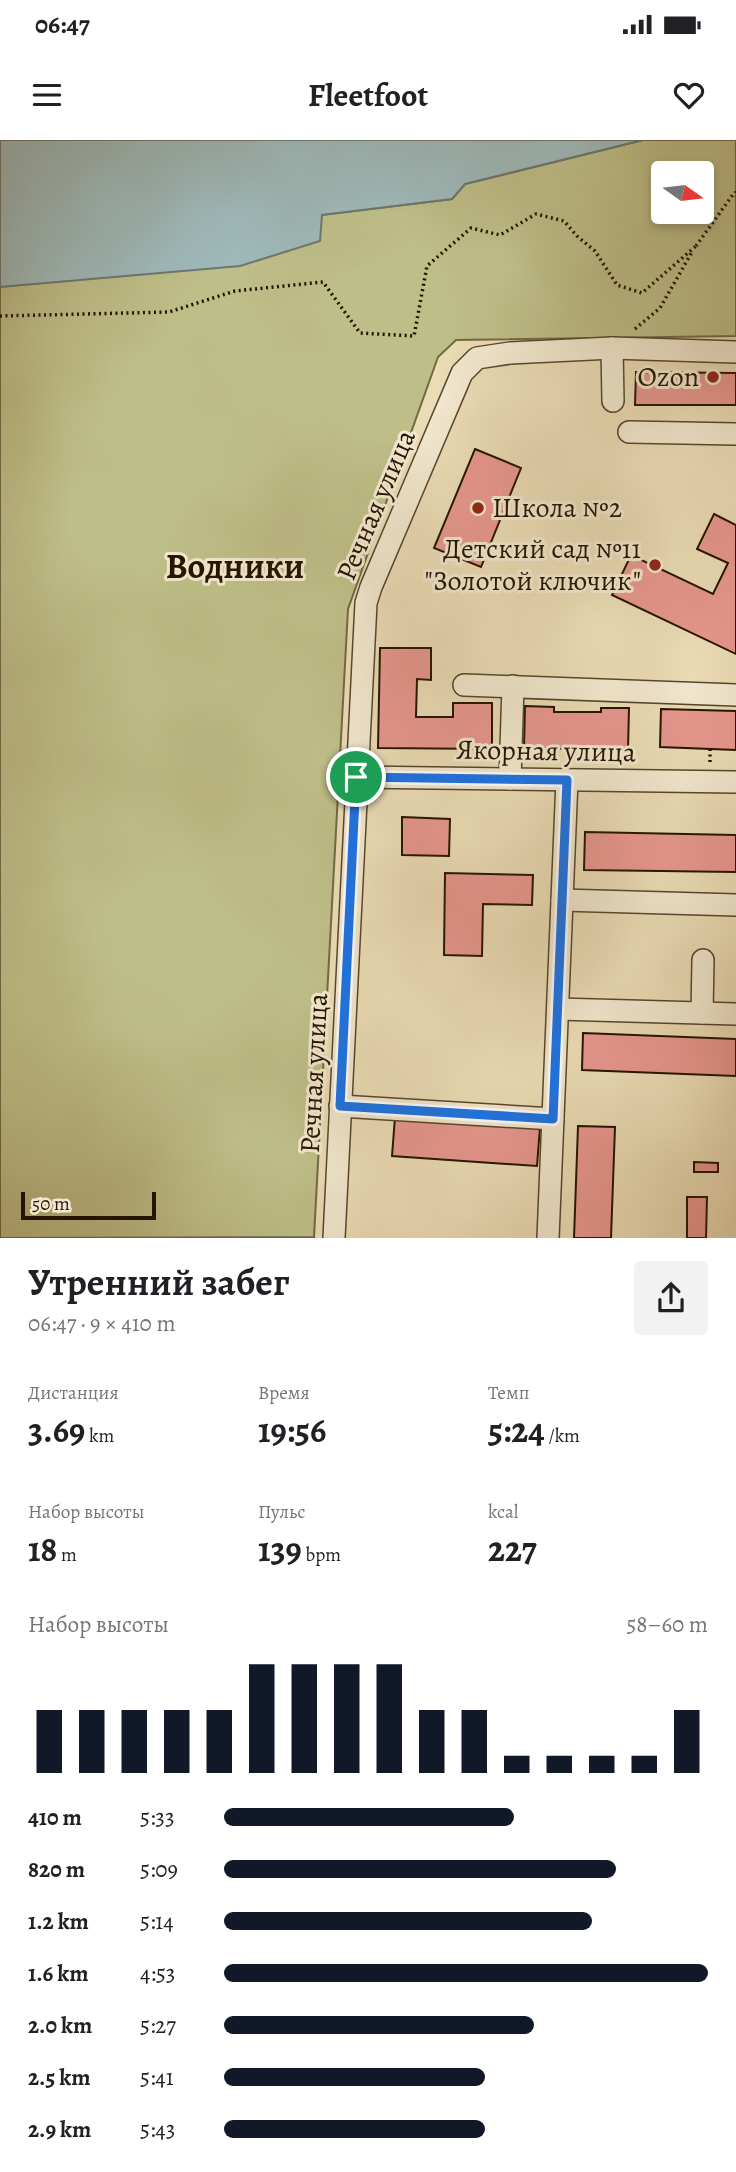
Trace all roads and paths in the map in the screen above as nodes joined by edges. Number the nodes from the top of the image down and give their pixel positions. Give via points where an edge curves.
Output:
1 (735, 193) edge
2 (696, 246) junction
3 (0, 316) edge
4 (612, 348) junction
5 (736, 352) edge
6 (613, 401) dead end
7 (629, 432) dead end
8 (736, 434) edge
9 (464, 685) dead end
10 (513, 686) junction
11 (736, 695) edge
12 (356, 777) junction
13 (510, 779) junction
14 (567, 780) junction
15 (736, 782) edge
16 (562, 900) junction
17 (736, 905) edge
18 (703, 960) dead end
19 (558, 1009) junction
20 (702, 1013) junction
21 (736, 1014) edge
22 (340, 1106) junction
23 (553, 1119) junction
24 (334, 1237) edge
25 (548, 1237) edge

1 - 2 path
2 - 3 path via 642,293 617,285 595,251 564,221 536,214 500,235 471,228 427,266 414,336 360,332 323,282 236,291 169,312
2 - 4 path via 660,308
4 - 5 street, Речная улица
4 - 6 street
4 - 12 street, Речная улица via 477,358 462,373 370,587
7 - 8 street
9 - 10 street
10 - 11 street
10 - 13 street
12 - 13 street, Якорная улица
12 - 22 street, Речная улица
13 - 14 street, Якорная улица
14 - 15 street, Якорная улица
14 - 16 street
16 - 17 street
16 - 19 street
18 - 20 street
19 - 20 street
19 - 23 street
20 - 21 street
22 - 23 street
22 - 24 street, Речная улица
23 - 25 street

